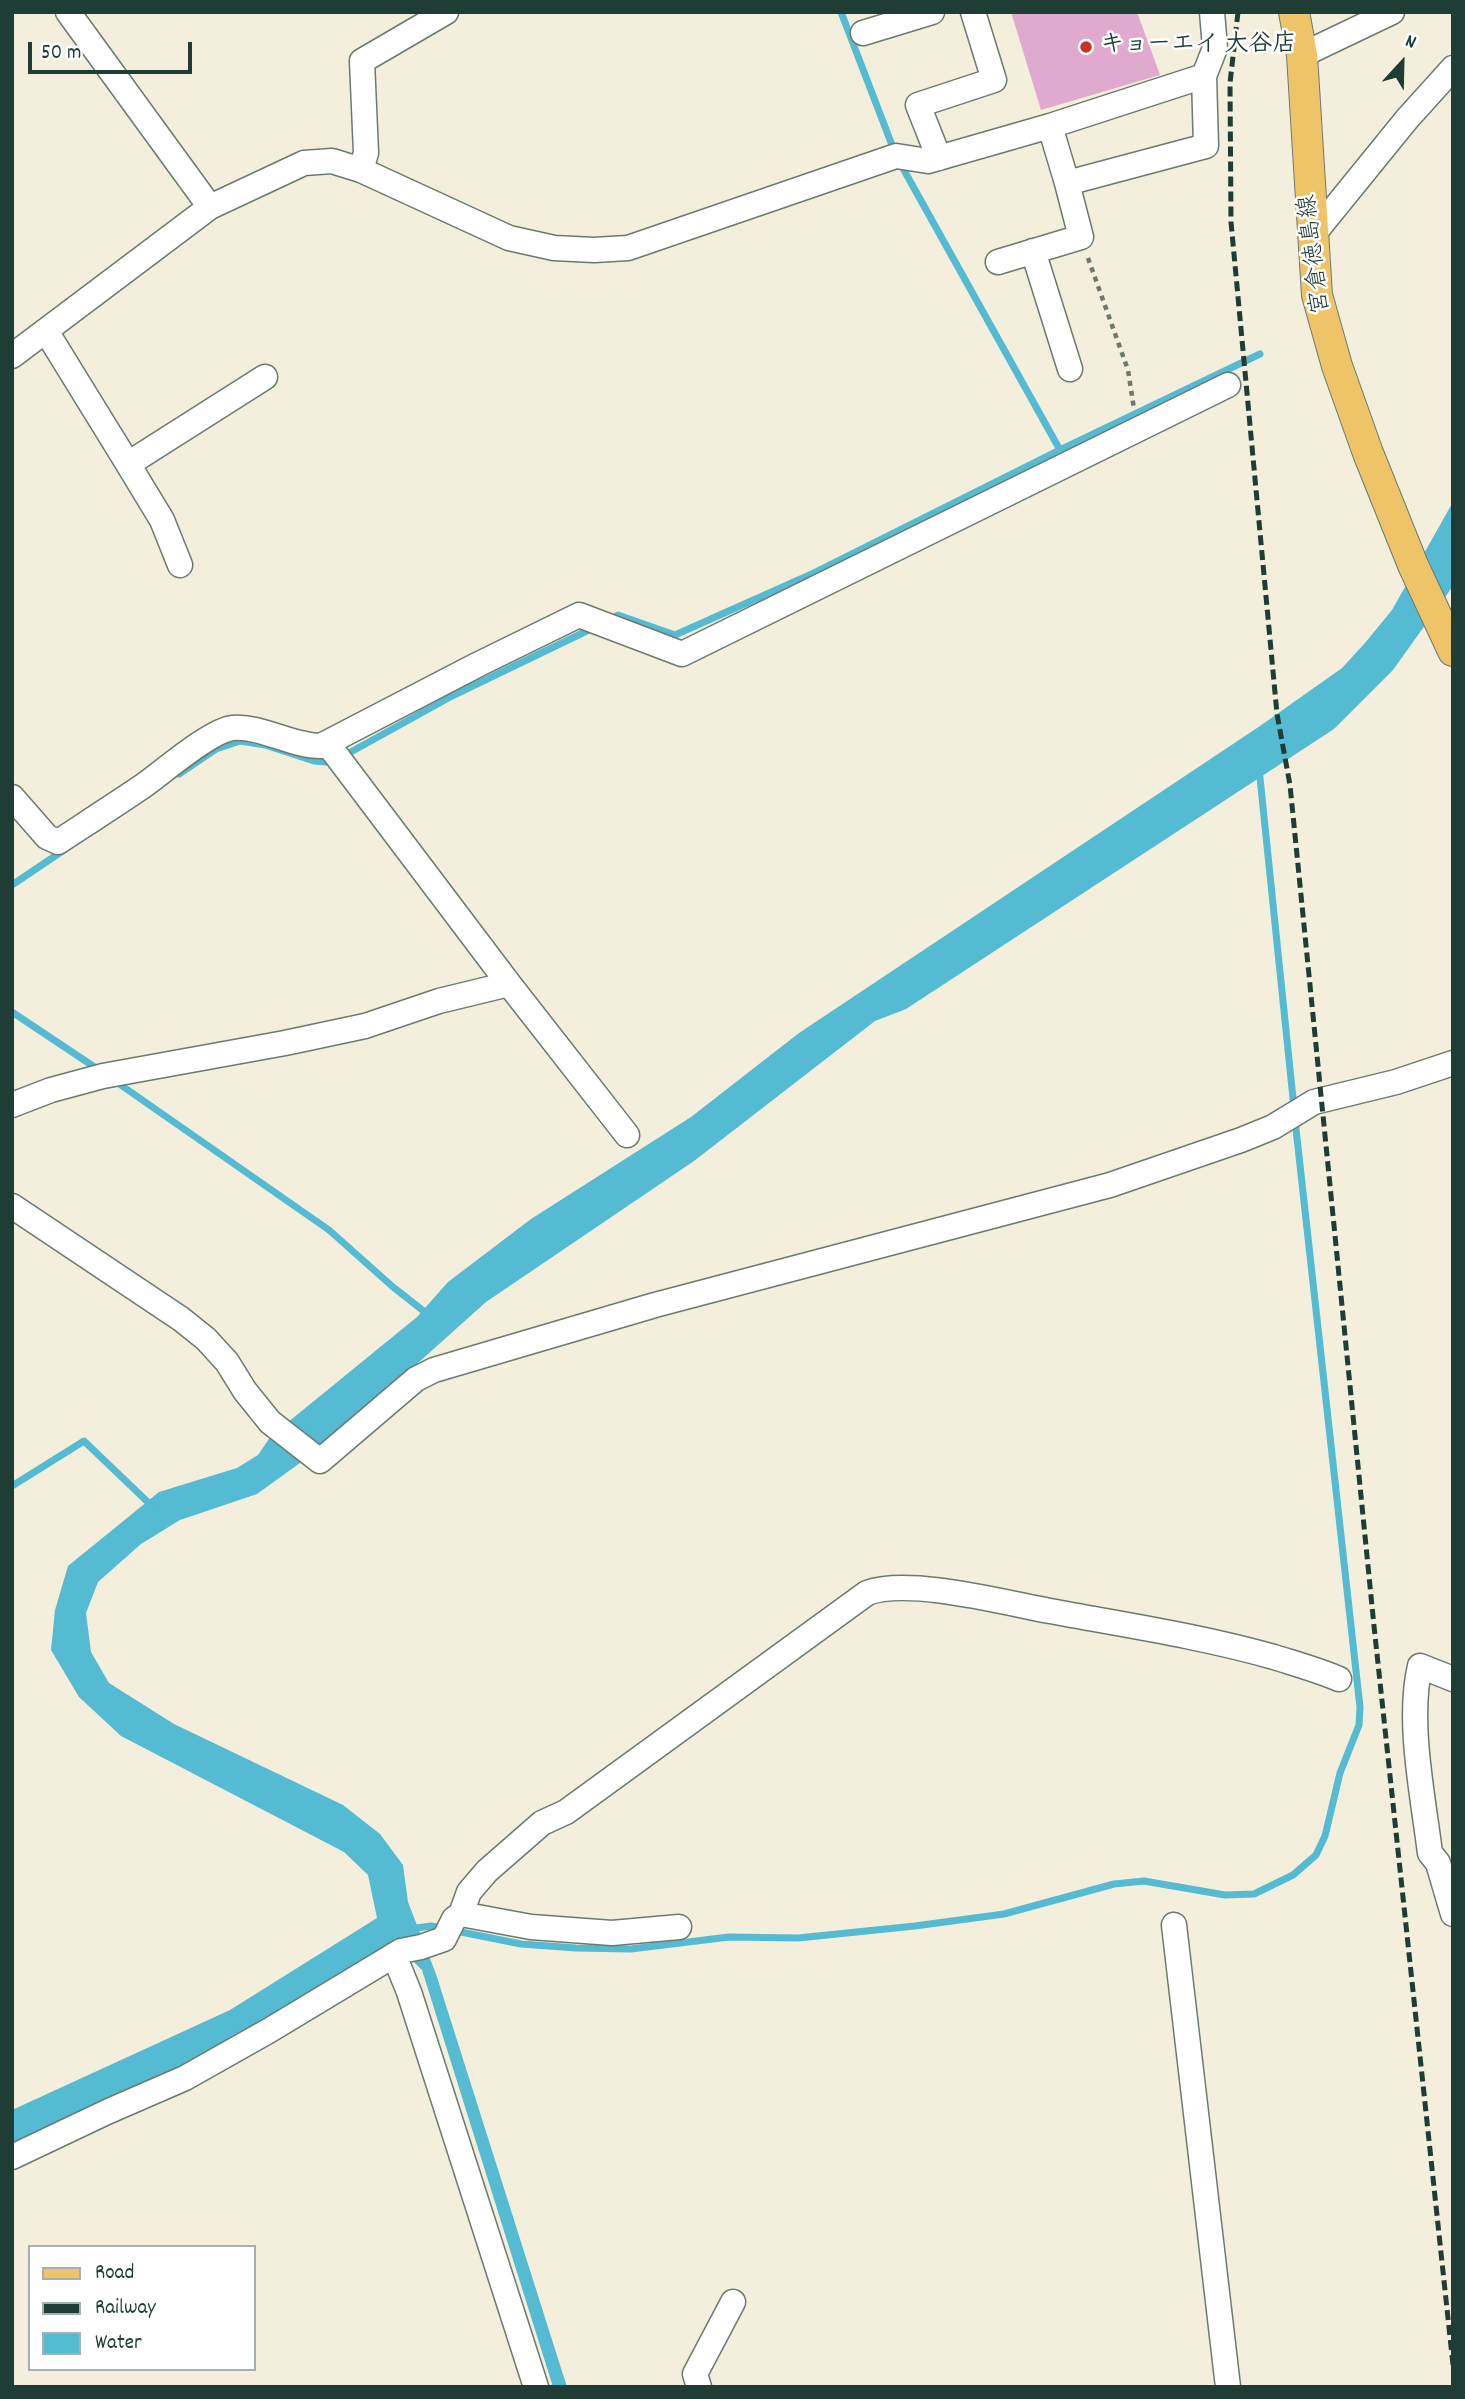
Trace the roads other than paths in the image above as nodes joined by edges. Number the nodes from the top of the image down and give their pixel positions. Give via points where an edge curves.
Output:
1 (68, 12) edge
2 (446, 12) edge
3 (932, 12) edge
4 (974, 12) edge
5 (1212, 12) edge
6 (1294, 12) edge
7 (1392, 12) edge
8 (892, 18) edge
9 (411, 21) edge
10 (863, 33) dead end
11 (1302, 55) junction
12 (1453, 68) edge
13 (1204, 76) junction
14 (1050, 126) junction
15 (939, 158) junction
16 (361, 170) junction
17 (1067, 183) junction
18 (210, 207) junction
19 (1312, 236) junction
20 (1033, 251) junction
21 (998, 262) dead end
22 (46, 331) junction
23 (12, 356) edge
24 (1070, 369) dead end
25 (265, 377) dead end
26 (1228, 385) dead end
27 (128, 464) junction
28 (180, 565) dead end
29 (1453, 651) edge
30 (333, 752) junction
31 (12, 797) edge
32 (509, 984) junction
33 (1453, 1063) edge
34 (12, 1104) edge
35 (626, 1135) dead end
36 (12, 1206) edge
37 (1339, 1679) dead end
38 (1453, 1679) edge
39 (1453, 1914) edge
40 (1174, 1926) dead end
41 (679, 1927) dead end
42 (429, 1938) junction
43 (12, 2157) edge
44 (733, 2302) dead end
45 (536, 2387) edge
46 (699, 2387) edge
47 (1228, 2387) edge

1 - 18 street
2 - 9 street
3 - 8 street
4 - 15 street via 994,80 918,105
5 - 13 street via 1215,48
6 - 11 main road, 宮倉徳島線
7 - 11 street
8 - 10 street
9 - 16 street via 362,61 366,153
11 - 19 main road, 宮倉徳島線
12 - 19 street
13 - 14 street
13 - 17 street via 1206,146
14 - 15 street
14 - 17 street
15 - 16 street via 928,161 896,156 628,248 594,250 554,248 509,238
16 - 18 street via 332,161 304,163
17 - 20 street via 1081,237
18 - 22 street
19 - 29 main road, 宮倉徳島線 via 1317,295 1337,366 1413,565
20 - 21 street
20 - 24 street
22 - 23 street
22 - 27 street
25 - 27 street
26 - 30 street via 682,654 579,615 467,670
27 - 28 street via 162,520
30 - 31 street via 249,728 230,729 211,737 58,842 47,837
30 - 32 street
32 - 34 street via 365,1026 103,1076
32 - 35 street
33 - 36 street via 1345,1094 1295,1112 1241,1140 1111,1185 434,1370 320,1461 277,1428 206,1339
37 - 42 street via 1229,1644 1171,1632 972,1595 878,1589 566,1812 542,1822 487,1871
38 - 39 street via 1420,1666 1415,1688 1430,1853 1438,1863
40 - 47 street
41 - 42 street via 612,1933 531,1927
42 - 43 street via 185,2078
42 - 45 street via 410,1992
44 - 46 street via 695,2374

